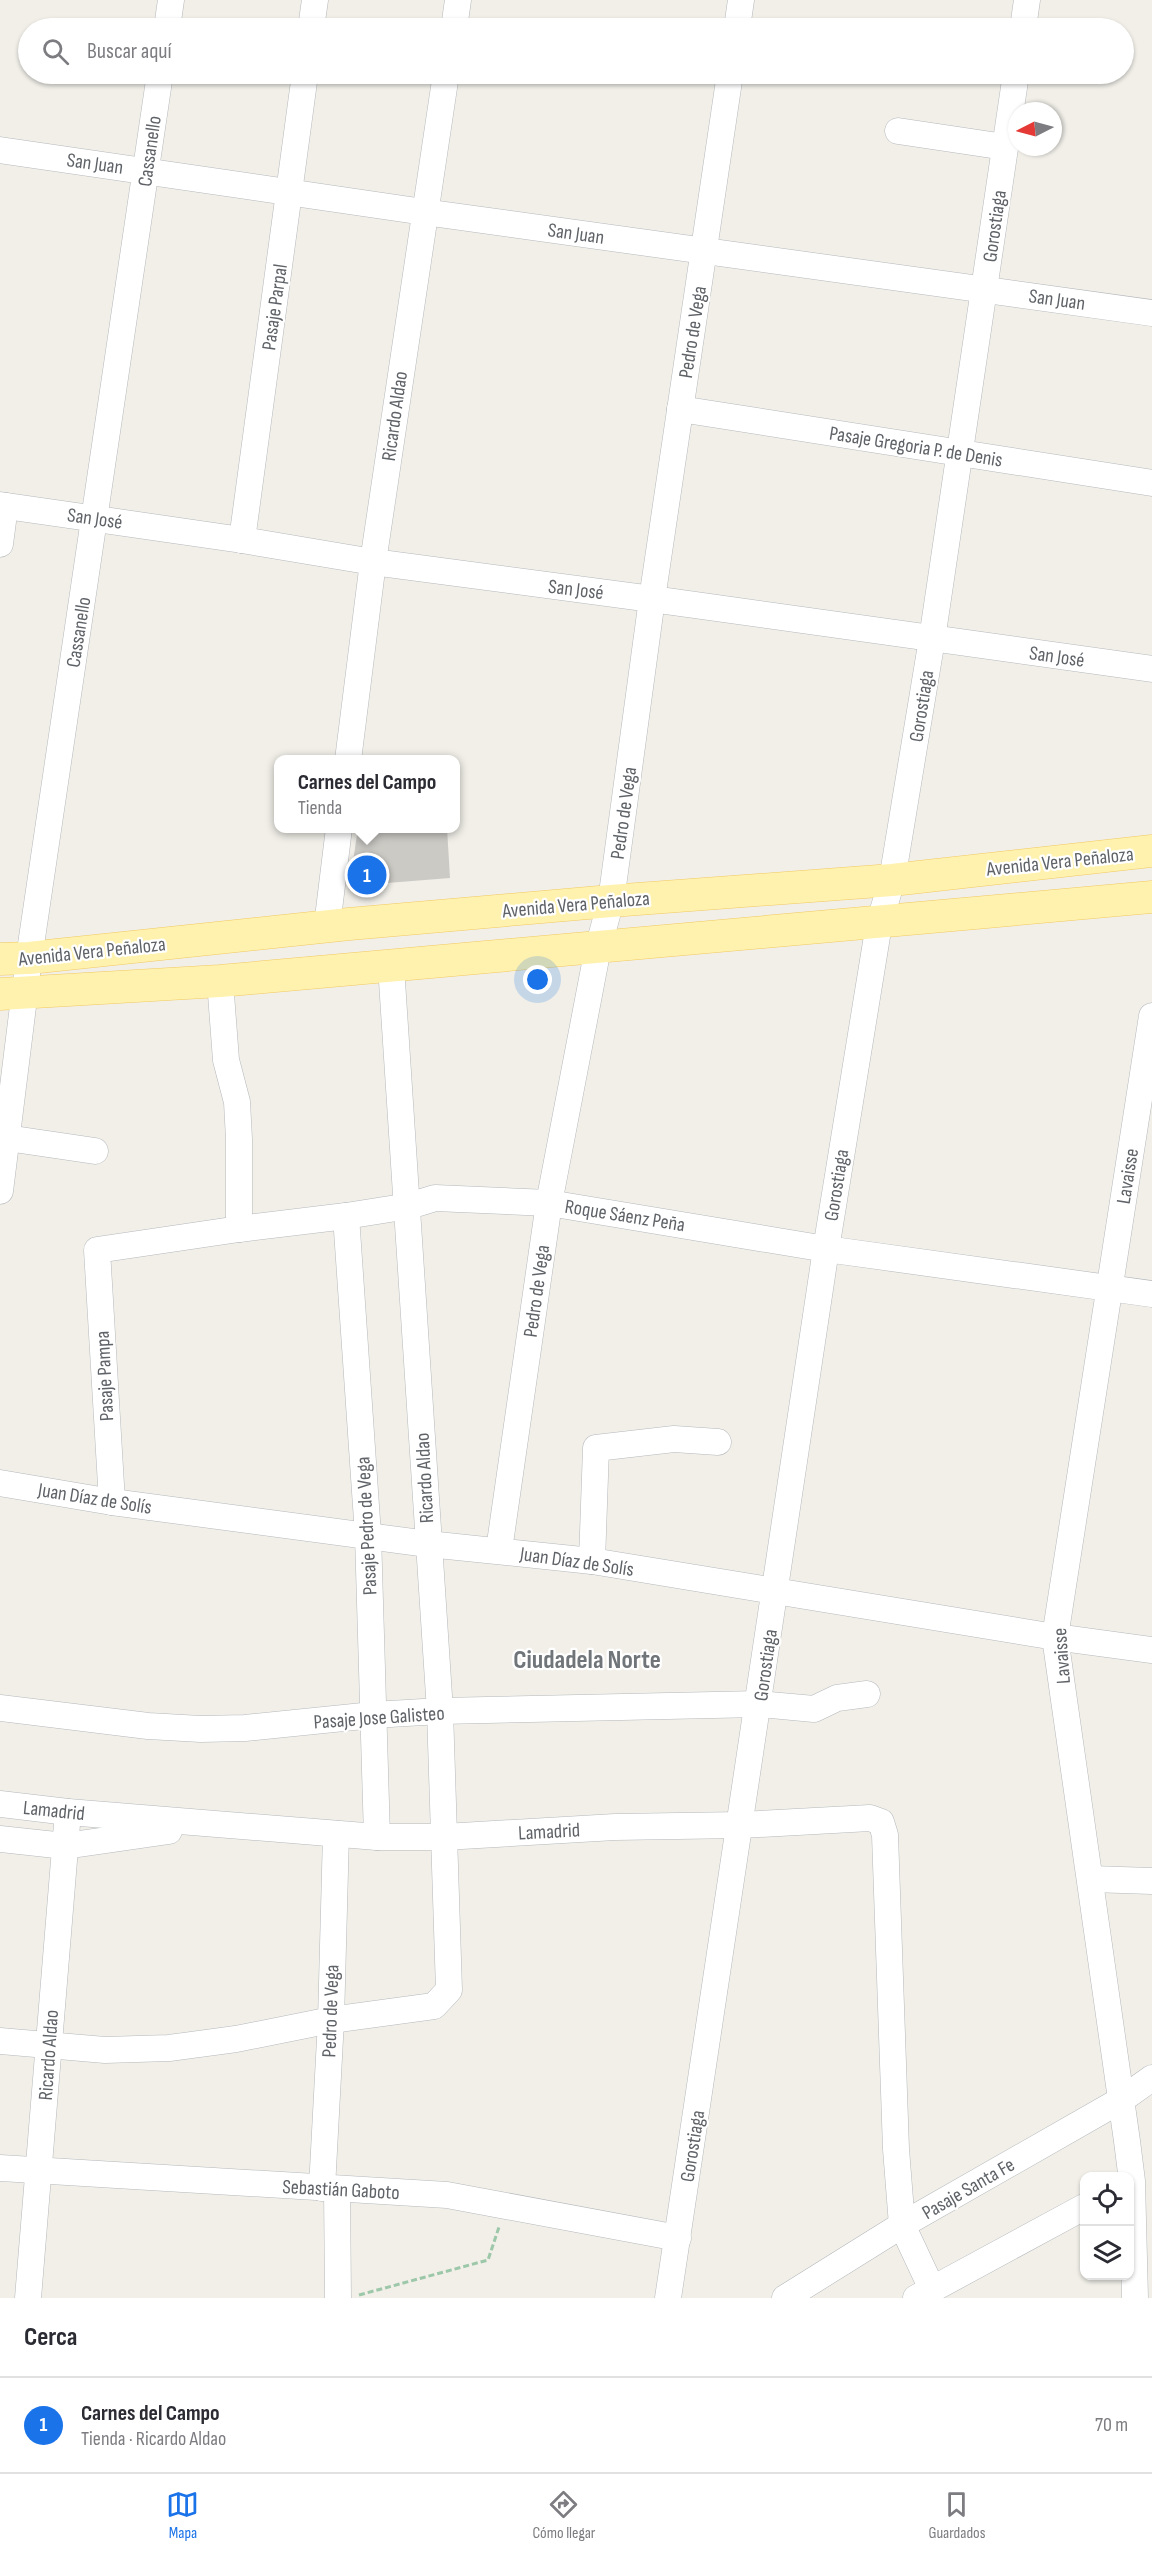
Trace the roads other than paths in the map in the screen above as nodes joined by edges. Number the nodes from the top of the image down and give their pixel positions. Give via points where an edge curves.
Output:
1 (171, 0) edge
2 (315, 0) edge
3 (458, 0) edge
4 (741, 0) edge
5 (1027, 0) edge
6 (168, 18) edge
7 (312, 18) edge
8 (455, 18) edge
9 (738, 18) edge
10 (1024, 18) edge
11 (159, 84) edge
12 (304, 84) edge
13 (444, 84) edge
14 (729, 84) edge
15 (1014, 84) edge
16 (898, 131) dead end
17 (1005, 147) junction
18 (0, 150) edge
19 (146, 170) junction
20 (290, 192) junction
21 (424, 212) junction
22 (704, 250) junction
23 (985, 289) junction
24 (1152, 313) edge
25 (680, 409) junction
26 (960, 453) junction
27 (1152, 483) edge
28 (3, 505) edge
29 (95, 518) junction
30 (242, 540) junction
31 (0, 544) edge
32 (373, 562) junction
33 (652, 598) junction
34 (932, 639) junction
35 (1152, 669) edge
36 (349, 755) edge
37 (338, 833) edge
38 (1152, 851) edge
39 (892, 880) junction
40 (1152, 897) edge
41 (611, 901) junction
42 (879, 924) junction
43 (327, 926) junction
44 (598, 948) junction
45 (15, 958) edge
46 (391, 966) junction
47 (220, 981) junction
48 (12, 994) edge
49 (1152, 1016) edge
50 (7, 1138) junction
51 (94, 1151) dead end
52 (0, 1191) edge
53 (549, 1203) junction
54 (409, 1206) junction
55 (346, 1216) junction
56 (239, 1229) junction
57 (826, 1249) junction
58 (97, 1250) joint
59 (1109, 1289) junction
60 (1152, 1294) edge
61 (718, 1442) dead end
62 (0, 1483) edge
63 (112, 1502) junction
64 (368, 1535) junction
65 (428, 1544) junction
66 (499, 1550) junction
67 (592, 1561) junction
68 (776, 1591) junction
69 (1055, 1637) junction
70 (1152, 1650) edge
71 (867, 1694) dead end
72 (759, 1704) junction
73 (0, 1708) edge
74 (440, 1712) junction
75 (373, 1715) junction
76 (0, 1804) edge
77 (68, 1812) junction
78 (216, 1824) junction
79 (741, 1825) junction
80 (336, 1834) junction
81 (377, 1837) junction
82 (444, 1837) junction
83 (0, 1839) edge
84 (65, 1846) junction
85 (1091, 1879) junction
86 (1152, 1881) edge
87 (331, 2020) junction
88 (0, 2041) edge
89 (49, 2044) junction
90 (1152, 2078) edge
91 (1121, 2100) junction
92 (0, 2168) edge
93 (40, 2170) junction
94 (1138, 2177) edge
95 (329, 2188) junction
96 (1080, 2209) edge
97 (902, 2225) junction
98 (678, 2238) junction
99 (924, 2294) edge
100 (28, 2298) edge
101 (338, 2298) edge
102 (668, 2298) edge
103 (785, 2298) edge
104 (1135, 2298) edge

1 - 6 street
2 - 7 street
3 - 8 street
4 - 9 street
5 - 10 street
11 - 19 street, Cassanello
12 - 20 street, Pasaje Parpal
13 - 21 street, Ricardo Aldao
14 - 22 street, Pedro de Vega
15 - 17 street, Gorostiaga
16 - 17 street
17 - 23 street, Gorostiaga
18 - 19 street, San Juan
19 - 20 street, San Juan
19 - 29 street, Cassanello
20 - 21 street, San Juan
20 - 30 street, Pasaje Parpal
21 - 22 street, San Juan
21 - 32 street, Ricardo Aldao
22 - 23 street, San Juan
22 - 25 street, Pedro de Vega
23 - 24 street, San Juan
23 - 26 street, Gorostiaga
25 - 26 street, Pasaje Gregoria P. de Denis
25 - 33 street, Pedro de Vega
26 - 27 street, Pasaje Gregoria P. de Denis
26 - 34 street, Gorostiaga
28 - 29 street, San José
28 - 31 street
29 - 30 street, San José
29 - 45 street, Cassanello
30 - 32 street, San José
32 - 33 street, San José
32 - 36 street, Ricardo Aldao
33 - 34 street, San José
33 - 41 street, Pedro de Vega
34 - 35 street, San José
34 - 39 street, Gorostiaga
37 - 43 street
38 - 39 main road, Avenida Vera Peñaloza
39 - 41 main road, Avenida Vera Peñaloza
39 - 42 street, Gorostiaga
40 - 42 main road, Avenida Vera Peñaloza
41 - 43 main road, Avenida Vera Peñaloza
41 - 44 street, Pedro de Vega
42 - 44 main road, Avenida Vera Peñaloza
42 - 57 street, Gorostiaga
43 - 45 main road, Avenida Vera Peñaloza
44 - 46 main road, Avenida Vera Peñaloza
44 - 53 street, Pedro de Vega
45 - 48 street, Cassanello
46 - 47 main road, Avenida Vera Peñaloza
46 - 54 street, Ricardo Aldao
47 - 48 main road, Avenida Vera Peñaloza
47 - 56 street via 226,1060 237,1102
48 - 50 street, Cassanello
49 - 59 street, Lavaisse
50 - 51 street
50 - 52 street, Cassanello
53 - 54 street, Roque Sáenz Peña via 435,1198
53 - 57 street, Roque Sáenz Peña
53 - 66 street, Pedro de Vega
54 - 55 street, Roque Sáenz Peña
54 - 65 street, Ricardo Aldao
55 - 56 street, Roque Sáenz Peña
55 - 64 street, Pasaje Pedro de Vega
56 - 58 street, Roque Sáenz Peña
57 - 59 street, Roque Sáenz Peña
57 - 68 street, Gorostiaga
58 - 63 street, Pasaje Pampa
59 - 60 street, Roque Sáenz Peña
59 - 69 street, Lavaisse
61 - 67 street via 674,1439 596,1448
62 - 63 street, Juan Díaz de Solís
63 - 64 street, Juan Díaz de Solís
64 - 65 street, Juan Díaz de Solís
64 - 75 street, Pasaje Pedro de Vega
65 - 66 street, Juan Díaz de Solís
65 - 74 street, Ricardo Aldao
66 - 67 street, Juan Díaz de Solís
67 - 68 street, Juan Díaz de Solís
68 - 69 street, Juan Díaz de Solís
68 - 72 street, Gorostiaga
69 - 70 street, Juan Díaz de Solís
69 - 85 street, Lavaisse
71 - 72 street, Pasaje Jose Galisteo via 837,1698 814,1709
72 - 74 street, Pasaje Jose Galisteo
72 - 79 street, Gorostiaga
73 - 75 street, Pasaje Jose Galisteo via 201,1729
74 - 75 street, Pasaje Jose Galisteo
74 - 82 street, Ricardo Aldao
75 - 81 street, Pasaje Pedro de Vega
76 - 77 street, Lamadrid
77 - 78 street, Lamadrid
77 - 84 street, Ricardo Aldao
78 - 80 street, Lamadrid
78 - 84 street, Lamadrid
79 - 82 street, Lamadrid via 615,1827
79 - 97 street, Lamadrid via 870,1818 881,1822 885,1835
79 - 98 street, Gorostiaga
80 - 81 street, Lamadrid
80 - 87 street, Pedro de Vega
81 - 82 street, Lamadrid
82 - 87 street, Ricardo Aldao via 449,1990 434,2006
83 - 84 street, Lamadrid
84 - 89 street, Ricardo Aldao
85 - 86 street
85 - 91 street, Lavaisse
87 - 89 street via 169,2048 105,2050
87 - 95 street, Pedro de Vega
88 - 89 street
89 - 93 street, Ricardo Aldao
90 - 91 street, Pasaje Santa Fe
91 - 94 street, Lavaisse
91 - 97 street, Pasaje Santa Fe
92 - 93 street, Sebastián Gaboto
93 - 95 street, Sebastián Gaboto
93 - 100 street, Ricardo Aldao
94 - 104 street, Lavaisse
95 - 98 street, Sebastián Gaboto via 447,2194
95 - 101 street, Pedro de Vega
96 - 99 street
97 - 99 street
97 - 103 street, Pasaje Santa Fe
98 - 102 street, Gorostiaga

